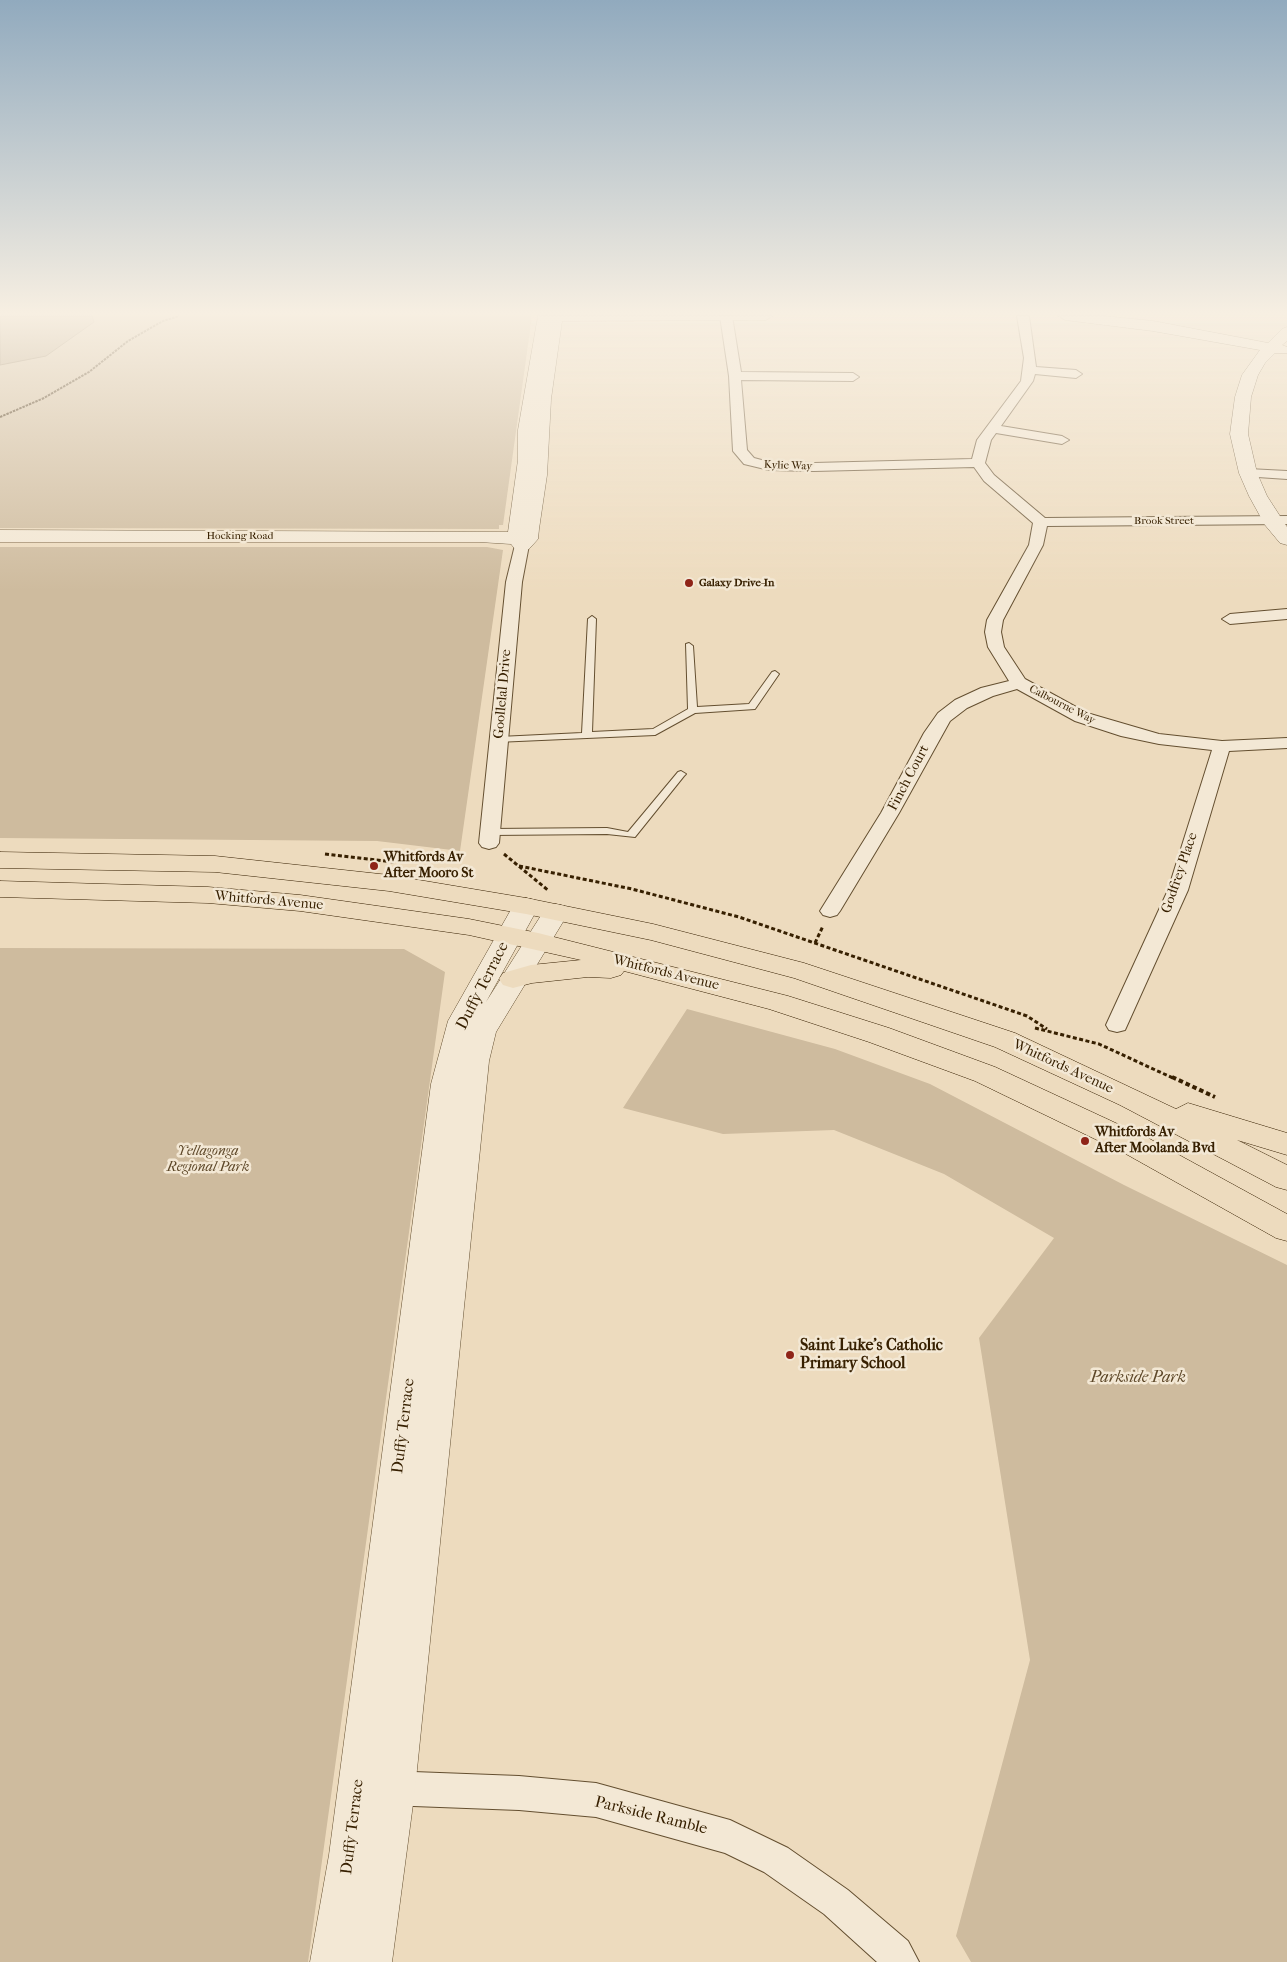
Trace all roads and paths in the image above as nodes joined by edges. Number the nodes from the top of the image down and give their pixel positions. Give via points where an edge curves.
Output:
1 (22, 408) edge
2 (542, 408) edge
3 (737, 408) edge
4 (1009, 408) edge
5 (1242, 408) edge
6 (0, 417) edge
7 (993, 430) junction
8 (1062, 440) dead end
9 (978, 463) junction
10 (1256, 473) junction
11 (1287, 475) edge
12 (1282, 520) edge
13 (1041, 522) junction
14 (0, 536) edge
15 (522, 538) junction
16 (1287, 539) edge
17 (1287, 614) edge
18 (592, 619) dead end
19 (1230, 619) dead end
20 (689, 646) dead end
21 (775, 674) dead end
22 (1019, 683) junction
23 (692, 710) junction
24 (587, 735) junction
25 (499, 740) junction
26 (1287, 743) edge
27 (1222, 746) junction
28 (682, 774) dead end
29 (490, 837) junction
30 (0, 860) edge
31 (519, 866) junction
32 (0, 889) edge
33 (830, 910) dead end
34 (537, 918) junction
35 (660, 971) junction
36 (514, 979) junction
37 (1116, 1025) dead end
38 (1048, 1030) dead end
39 (1131, 1098) junction
40 (1287, 1144) edge
41 (1287, 1179) edge
42 (1279, 1221) edge
43 (359, 1786) junction
44 (394, 1789) junction
45 (333, 1962) edge
46 (368, 1962) edge
47 (901, 1962) edge

1 - 6 path
2 - 15 street, Goollelal Drive via 538,475
3 - 9 street, Kylie Way via 740,451 749,461 758,464 814,467
4 - 7 street
5 - 10 street via 1239,434
7 - 8 street
7 - 9 street via 984,440
9 - 13 street via 989,478
10 - 11 street
10 - 12 street
12 - 13 street, Brook Street
12 - 16 street
13 - 22 street, Calbourne Way via 1036,545 994,626 996,647
14 - 15 street, Hocking Road
15 - 25 street, Goollelal Drive via 514,582
17 - 19 street
18 - 24 lane
20 - 23 lane
21 - 23 lane via 752,707
22 - 27 street, Calbourne Way via 1101,724 1159,739
22 - 33 street, Finch Court via 987,692 961,704 944,717
23 - 24 lane via 655,732
24 - 25 lane
25 - 29 street, Goollelal Drive
26 - 27 street, Calbourne Way
27 - 37 street, Godfrey Place via 1178,890
28 - 29 lane via 631,835 607,831
29 - 31 path
30 - 34 main road, Whitfords Avenue via 215,864 390,883
31 - 34 path via 542,884
31 - 38 path via 632,889 739,917 1027,1016
32 - 34 main road, Whitfords Avenue via 208,895 380,913
34 - 35 main road, Whitfords Avenue
34 - 36 street, Duffy Terrace
34 - 39 main road, Whitfords Avenue via 653,932 745,955 891,1000 1005,1040
34 - 43 street, Duffy Terrace via 462,1021 446,1084
35 - 36 main road via 588,968
35 - 42 main road, Whitfords Avenue via 815,1014 985,1074 1137,1146
36 - 44 street, Duffy Terrace via 482,1032 474,1061
39 - 40 main road
39 - 41 main road, Whitfords Avenue
43 - 44 street, Parkside Ramble
43 - 45 street, Duffy Terrace
44 - 46 street, Duffy Terrace
44 - 47 street, Parkside Ramble via 519,1793 596,1800 730,1837 776,1860 836,1902

